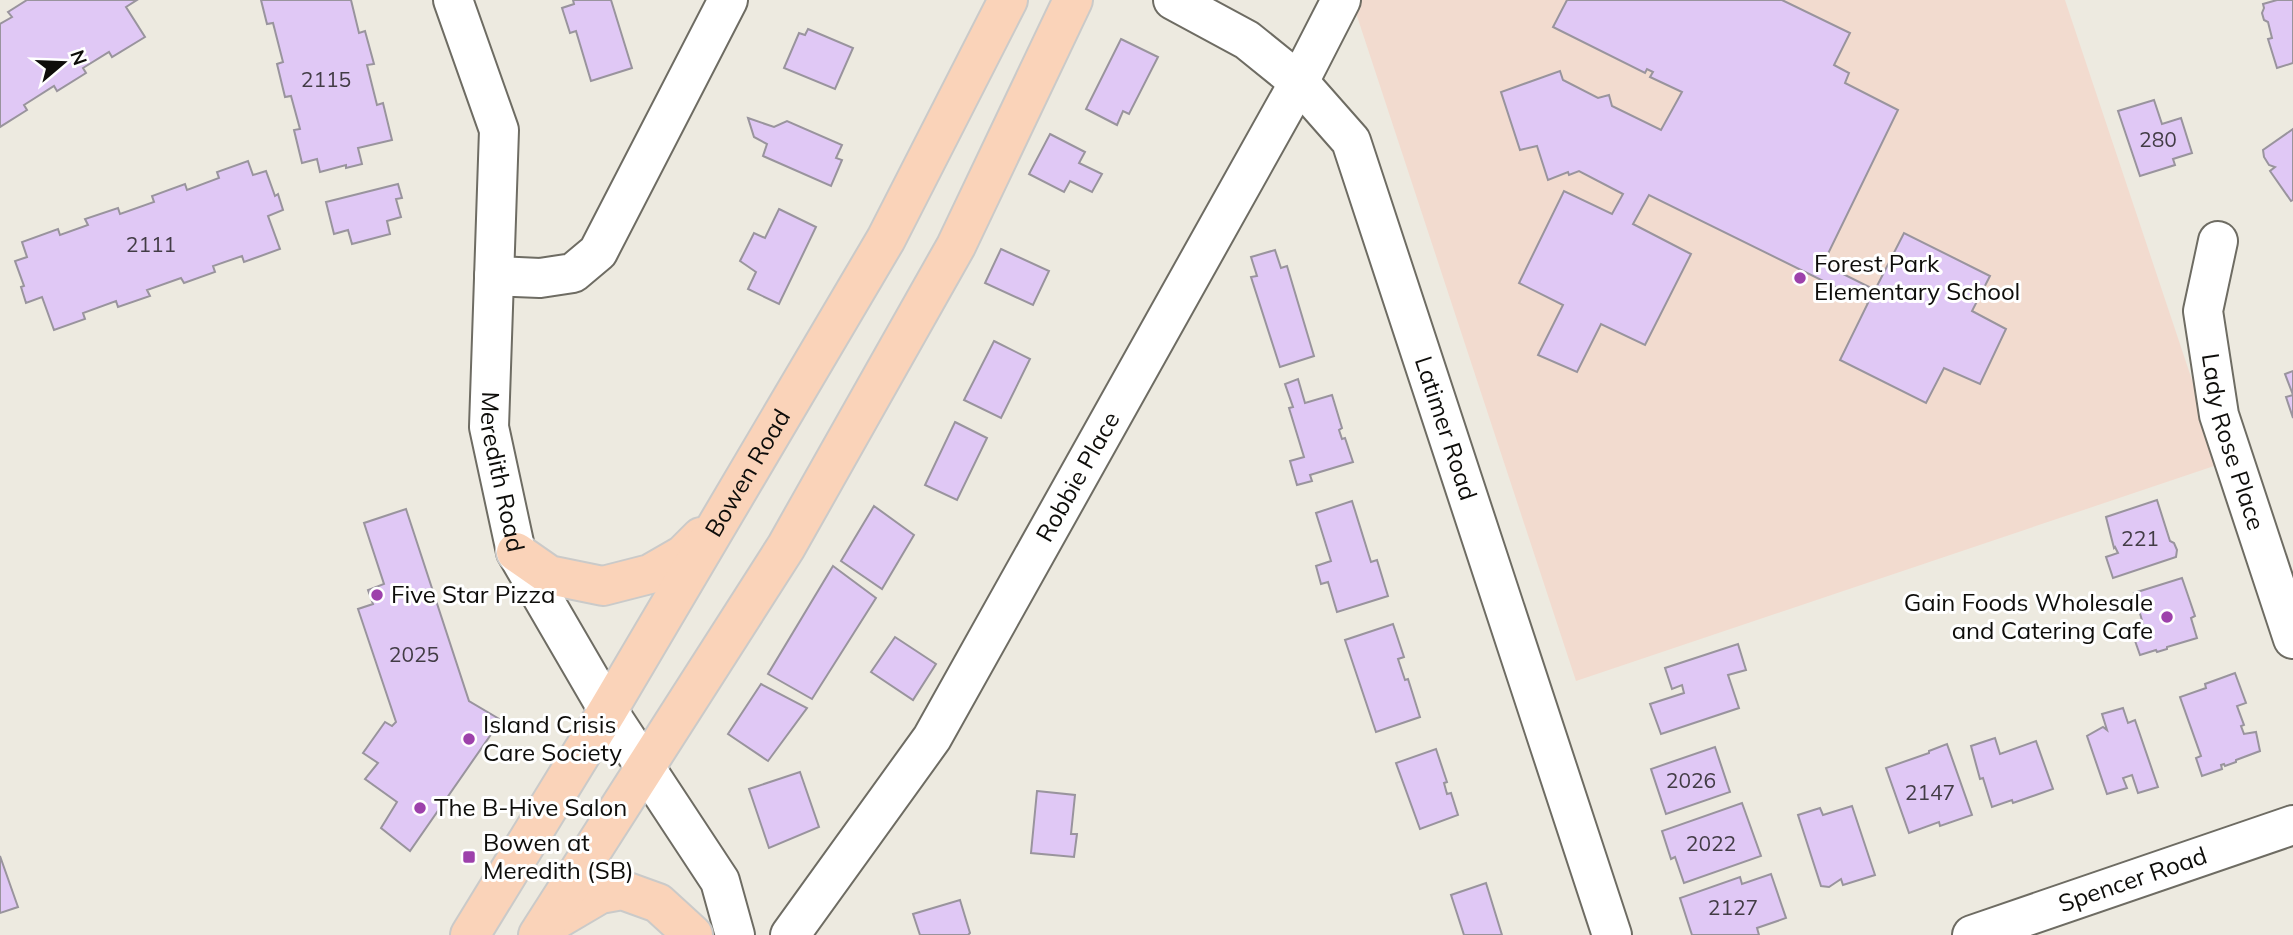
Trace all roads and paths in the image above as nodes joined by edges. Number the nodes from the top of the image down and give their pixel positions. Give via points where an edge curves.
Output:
1 (453, 0) edge
2 (728, 0) edge
3 (1008, 0) edge
4 (1073, 0) edge
5 (1173, 0) edge
6 (1341, 0) edge
7 (1300, 82) junction
8 (2218, 242) dead end
9 (494, 276) junction
10 (724, 512) junction
11 (516, 552) junction
12 (2293, 639) edge
13 (608, 710) junction
14 (645, 769) junction
15 (2293, 825) edge
16 (540, 932) edge
17 (470, 935) edge
18 (692, 935) edge
19 (735, 935) edge
20 (790, 935) edge
21 (1612, 935) edge
22 (1972, 935) edge

1 - 9 street, Meredith Road via 499,130
2 - 9 street via 598,252 573,273 540,278
3 - 10 main road, Bowen Road via 886,239
4 - 14 main road via 956,246 786,547
5 - 7 street, Latimer Road via 1247,40
6 - 7 street, Robbie Place
7 - 20 street, Robbie Place via 932,738
7 - 21 street, Latimer Road via 1351,141
8 - 12 street, Lady Rose Place via 2203,311 2219,415
9 - 11 street, Meredith Road via 489,427
10 - 11 main road via 683,555 650,574 603,586 549,575
10 - 13 main road, Bowen Road
11 - 13 street, Meredith Road
13 - 14 street, Meredith Road
13 - 17 main road, Bowen Road
14 - 16 main road
14 - 19 street, Meredith Road via 720,881
15 - 22 street, Spencer Road
16 - 18 main road via 600,894 622,890 658,903

